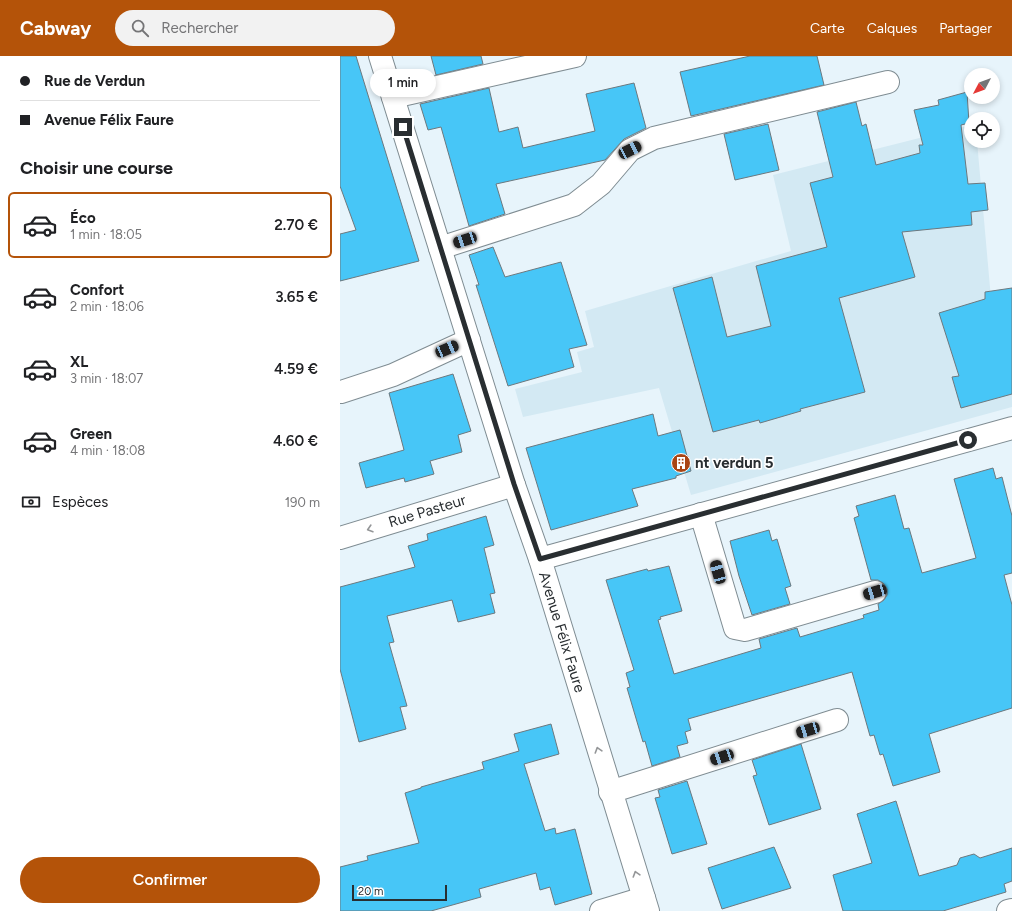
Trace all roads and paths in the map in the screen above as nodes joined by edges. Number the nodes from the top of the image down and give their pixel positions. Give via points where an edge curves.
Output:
1 (380, 56) edge
2 (575, 56) edge
3 (888, 82) dead end
4 (393, 97) junction
5 (440, 248) junction
6 (469, 340) junction
7 (341, 392) edge
8 (1012, 428) edge
9 (514, 484) junction
10 (701, 514) junction
11 (340, 538) edge
12 (540, 559) junction
13 (875, 592) dead end
14 (837, 720) dead end
15 (610, 792) junction
16 (646, 905) edge
17 (1012, 910) edge
18 (601, 911) edge
19 (1008, 911) edge

1 - 4 street, Avenue Félix Faure
2 - 4 street
3 - 5 street via 654,138 630,150 601,184 574,205
4 - 5 street, Avenue Félix Faure
5 - 6 street, Avenue Félix Faure
6 - 7 street via 393,375
6 - 9 street, Avenue Félix Faure
8 - 10 street
9 -> 11 street, Rue Pasteur
9 - 12 street, Avenue Félix Faure
10 - 12 street
10 - 13 street via 734,628 745,630
15 -> 12 street, Avenue Félix Faure
14 - 15 street
16 -> 15 street, Avenue Félix Faure
16 - 18 street
17 - 19 street

